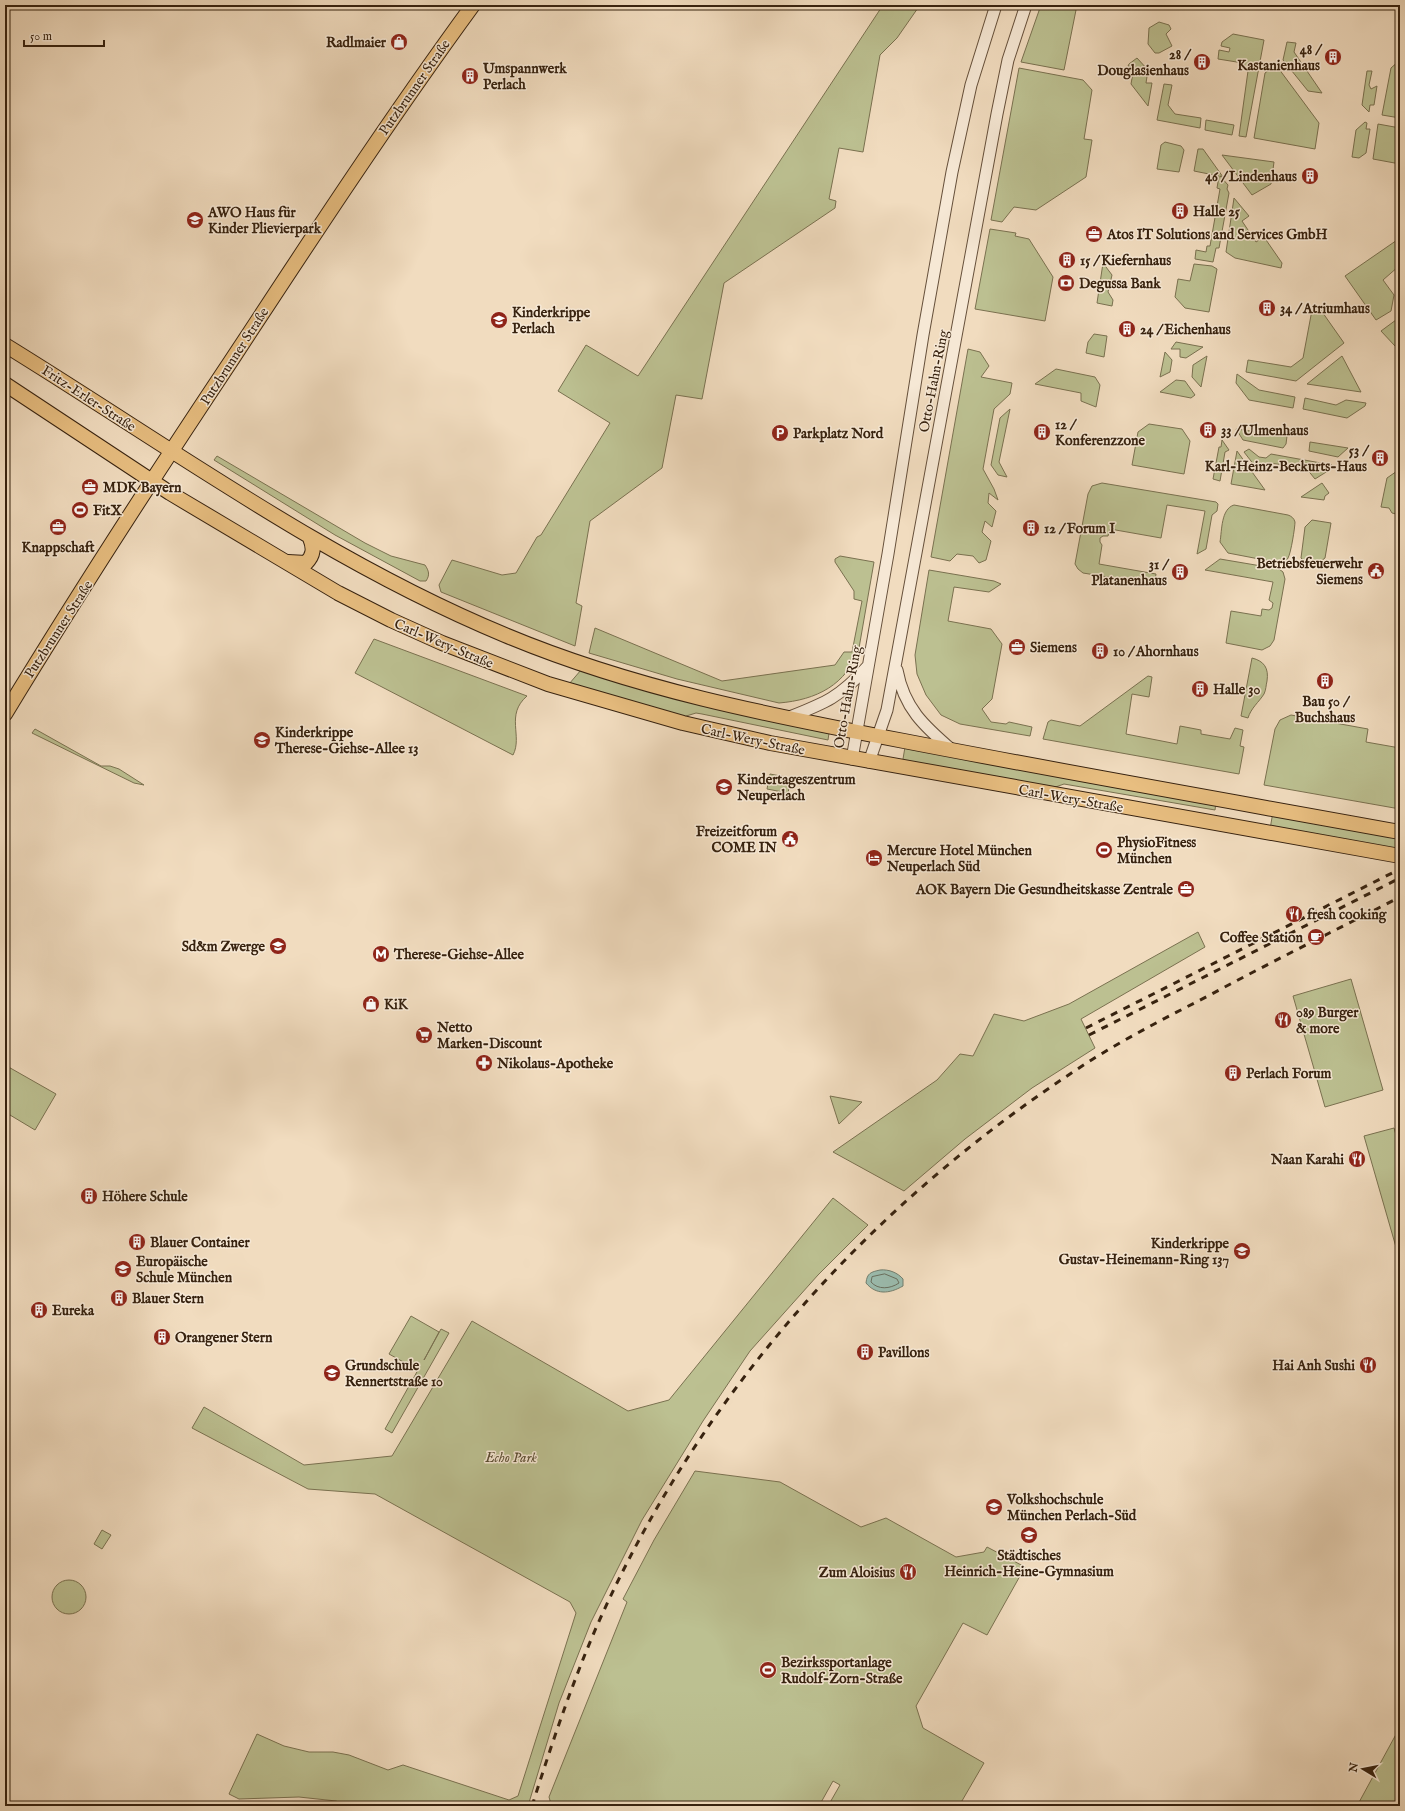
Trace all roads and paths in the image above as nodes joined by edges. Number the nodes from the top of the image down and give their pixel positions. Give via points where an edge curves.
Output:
1 (472, 5) edge
2 (996, 5) edge
3 (1026, 5) edge
4 (5, 345) edge
5 (5, 384) edge
6 (172, 451) junction
7 (152, 481) junction
8 (310, 538) junction
9 (286, 562) junction
10 (896, 662) junction
11 (867, 666) junction
12 (7, 706) edge
13 (786, 719) junction
14 (856, 732) junction
15 (879, 737) junction
16 (954, 752) junction
17 (852, 759) junction
18 (870, 762) junction
19 (1400, 832) edge
20 (1400, 856) edge

1 - 6 main road, Putzbrunner Straße via 401,104
2 - 11 street, Otto-Hahn-Ring via 971,85 952,172
3 - 10 street, Otto-Hahn-Ring via 1008,60 997,114
4 - 6 main road, Fritz-Erler-Straße
5 - 7 main road
6 - 7 main road, Putzbrunner Straße
6 - 8 main road, Carl-Wery-Straße
7 - 9 main road, Carl-Wery-Straße
7 - 12 main road, Putzbrunner Straße
8 - 9 main road via 314,546 312,557 306,562
8 - 13 main road, Carl-Wery-Straße via 422,599 542,650 603,672 683,695
9 - 17 main road, Carl-Wery-Straße via 391,620 442,643 548,684 688,725
10 - 15 street, Otto-Hahn-Ring
10 - 16 street via 900,684 909,706 928,729
11 - 13 street via 834,698
11 - 14 street, Otto-Hahn-Ring
13 - 14 main road, Carl-Wery-Straße
14 - 15 main road, Carl-Wery-Straße
14 - 17 street, Otto-Hahn-Ring
15 - 16 main road, Carl-Wery-Straße
15 - 18 street, Otto-Hahn-Ring
16 - 19 main road, Carl-Wery-Straße
17 - 18 main road, Carl-Wery-Straße
18 - 20 main road, Carl-Wery-Straße

